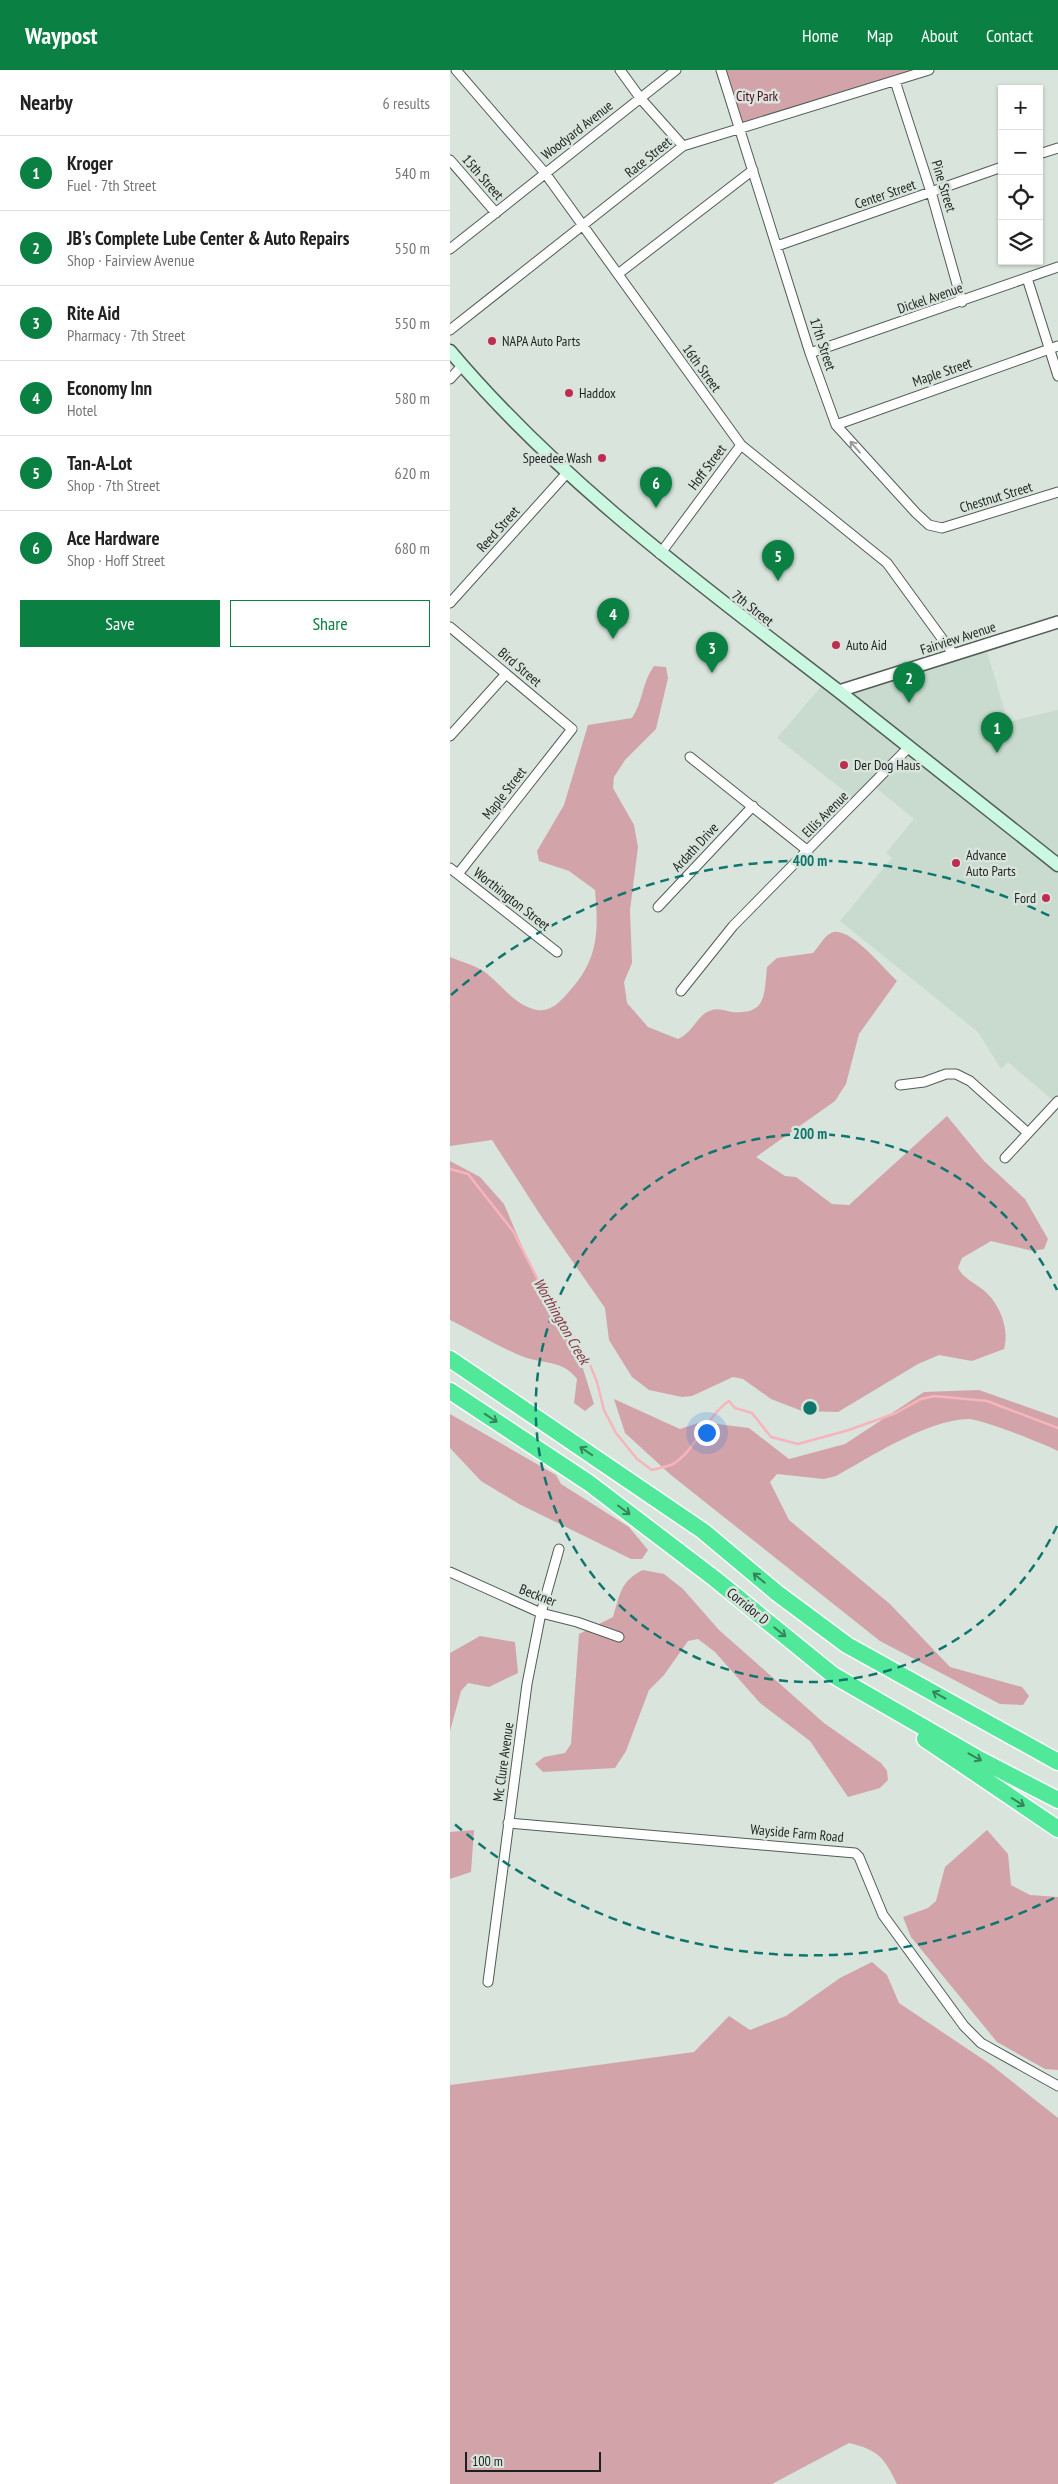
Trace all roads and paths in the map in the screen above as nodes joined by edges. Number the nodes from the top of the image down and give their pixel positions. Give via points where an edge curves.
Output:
1 (456, 70) edge
2 (620, 70) edge
3 (676, 70) edge
4 (721, 70) edge
5 (929, 70) edge
6 (895, 81) junction
7 (641, 98) junction
8 (740, 129) junction
9 (683, 146) junction
10 (1058, 148) edge
11 (1043, 153) edge
12 (450, 160) edge
13 (998, 168) edge
14 (753, 170) junction
15 (545, 172) junction
16 (932, 192) junction
17 (496, 213) junction
18 (582, 226) junction
19 (777, 246) junction
20 (450, 249) edge
21 (1058, 267) edge
22 (618, 274) junction
23 (1027, 278) junction
24 (962, 302) junction
25 (450, 330) edge
26 (1058, 346) edge
27 (1049, 350) junction
28 (450, 351) edge
29 (810, 353) junction
30 (462, 366) junction
31 (1058, 376) edge
32 (450, 379) edge
33 (836, 424) junction
34 (741, 445) junction
35 (567, 474) junction
36 (1058, 492) edge
37 (942, 528) joint
38 (660, 554) junction
39 (450, 603) edge
40 (1058, 622) edge
41 (450, 627) edge
42 (954, 655) junction
43 (506, 674) junction
44 (839, 692) junction
45 (572, 729) joint
46 (450, 736) edge
47 (909, 747) junction
48 (690, 757) dead end
49 (753, 806) junction
50 (808, 851) junction
51 (1058, 865) edge
52 (450, 868) edge
53 (458, 874) junction
54 (658, 907) dead end
55 (557, 952) dead end
56 (681, 991) dead end
57 (900, 1085) dead end
58 (1058, 1101) edge
59 (1028, 1133) junction
60 (1005, 1158) dead end
61 (450, 1359) edge
62 (450, 1391) edge
63 (559, 1549) dead end
64 (450, 1572) edge
65 (541, 1614) junction
66 (619, 1637) dead end
67 (833, 1675) junction
68 (959, 1706) junction
69 (1058, 1748) edge
70 (1058, 1762) edge
71 (1058, 1800) edge
72 (508, 1823) junction
73 (1058, 1829) edge
74 (488, 1982) dead end
75 (1058, 2086) edge

1 - 15 street, 16th Street
2 - 7 street
3 - 7 street, Woodyard Avenue
4 - 8 street, 17th Street
5 - 6 street, Race Street
6 - 8 street, Race Street
6 - 16 street, Pine Street
7 - 9 street
7 - 15 street, Woodyard Avenue
8 - 9 street, Race Street
8 - 14 street, 17th Street
9 - 18 street, Race Street
10 - 11 street
12 - 17 street, 15th Street
13 - 16 street, Center Street
14 - 19 street, 17th Street
14 - 22 street
15 - 17 street, Woodyard Avenue
15 - 18 street, 16th Street
16 - 19 street, Center Street
16 - 24 street, Pine Street
17 - 20 street, Woodyard Avenue
18 - 22 street, 16th Street
18 - 25 street, Race Street
19 - 29 street, 17th Street
21 - 23 street, Dickel Avenue
22 - 34 street, 16th Street
23 - 24 street, Dickel Avenue
23 - 27 street
24 - 29 street, Dickel Avenue
26 - 27 street, Maple Street
27 - 31 street
27 - 33 street, Maple Street
28 - 30 main road, 7th Street
29 - 33 street, 17th Street
30 - 32 street
30 - 35 main road, 7th Street
37 -> 33 street, 17th Street via 929,525
34 - 38 street, Hoff Street
34 - 42 street, 16th Street via 886,562
35 - 38 main road, 7th Street
35 - 39 street, Reed Street
36 - 37 street, Chestnut Street
38 - 44 main road, 7th Street
40 - 42 street, Fairview Avenue
41 - 43 street, Bird Street
42 - 44 street, Fairview Avenue
43 - 45 street, Bird Street
43 - 46 street
44 - 47 main road, 7th Street
45 - 53 street, Maple Street
47 - 50 street, Ellis Avenue
47 - 51 main road, 7th Street
48 - 49 street
49 - 50 street
49 - 54 street, Ardath Drive
50 - 56 street, Ellis Avenue via 733,926
52 - 53 street, Worthington Street
53 - 55 street, Worthington Street
57 - 59 street via 956,1074 970,1081
58 - 59 street
59 - 60 street
68 -> 61 highway, Corridor D via 847,1645 777,1593 703,1530
62 -> 67 highway, Corridor D via 589,1483
63 - 65 street, Mc Clure Avenue
64 - 65 street, Beckner
65 - 66 street, Beckner via 577,1622
65 - 72 street, Mc Clure Avenue via 527,1684
67 -> 71 highway, Corridor D via 977,1758
67 -> 73 highway
68 - 69 highway
68 - 70 highway, Corridor D
72 - 74 street, Mc Clure Avenue
72 - 75 street, Wayside Farm Road via 855,1853 883,1915 964,2026 981,2043

